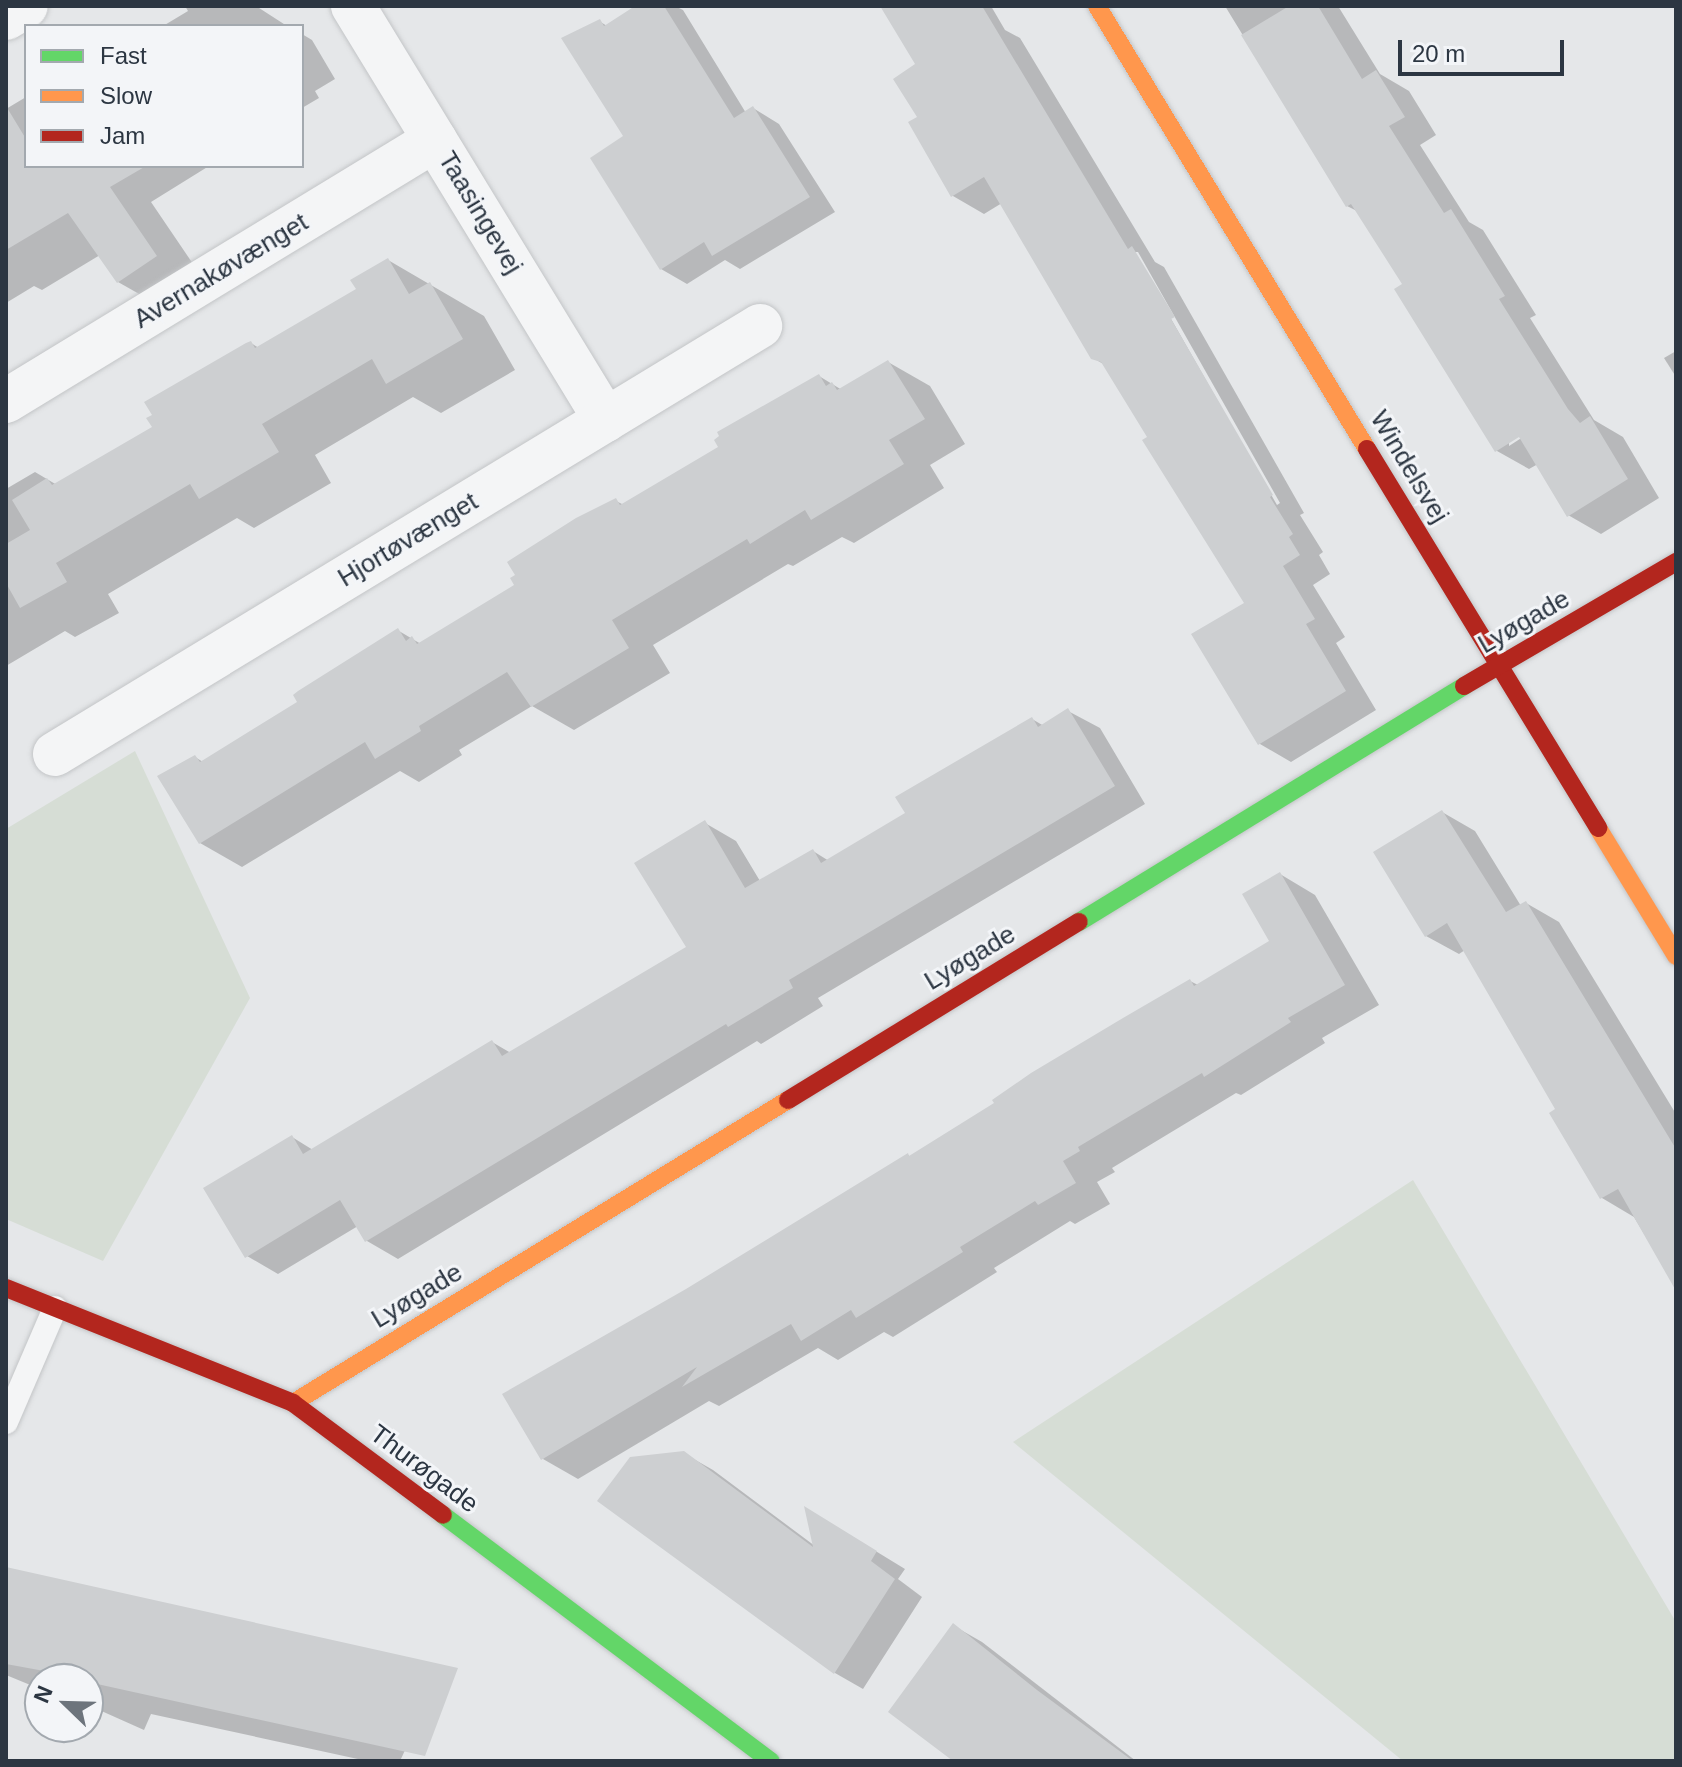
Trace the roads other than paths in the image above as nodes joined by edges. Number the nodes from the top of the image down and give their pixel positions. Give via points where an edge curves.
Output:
1 (26, 6) edge
2 (353, 6) edge
3 (1097, 6) edge
4 (6, 18) edge
5 (435, 140) junction
6 (760, 326) dead end
7 (6, 401) edge
8 (606, 420) junction
9 (1676, 562) edge
10 (1498, 665) junction
11 (55, 754) dead end
12 (1676, 956) edge
13 (6, 1288) edge
14 (55, 1308) junction
15 (293, 1403) junction
16 (6, 1422) edge
17 (771, 1761) edge

1 - 4 street
2 - 5 street, Taasingevej
3 - 10 street, Windelsvej
5 - 7 street, Avernakøvænget
5 - 8 street, Taasingevej
6 - 8 street, Hjortøvænget
8 - 11 street, Hjortøvænget
9 - 10 street, Lyøgade
10 - 12 street, Windelsvej
10 - 15 street, Lyøgade
13 - 14 street, Thurøgade
14 - 15 street, Thurøgade
14 - 16 lane
15 - 17 street, Thurøgade

